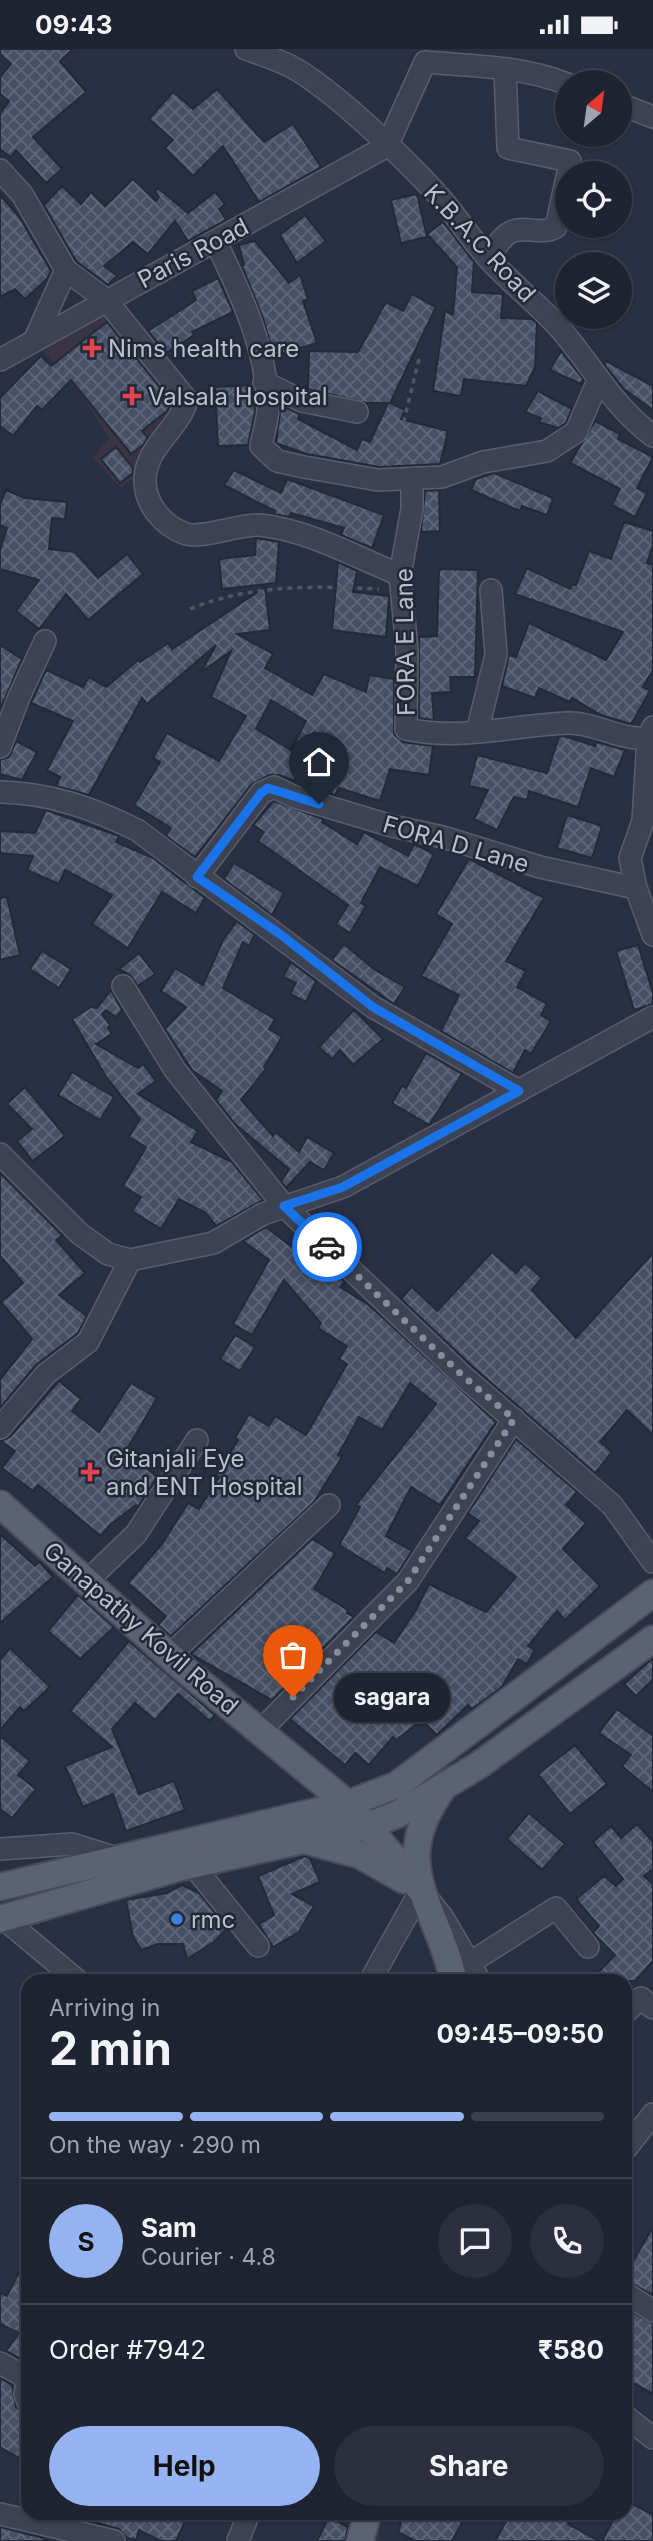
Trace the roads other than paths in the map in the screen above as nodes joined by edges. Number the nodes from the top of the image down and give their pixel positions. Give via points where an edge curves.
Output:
1 (246, 49) edge
2 (426, 55) edge
3 (505, 69) junction
4 (555, 79) edge
5 (632, 109) edge
6 (653, 117) edge
7 (387, 146) junction
8 (555, 165) edge
9 (1, 174) edge
10 (555, 228) edge
11 (216, 242) junction
12 (488, 258) junction
13 (66, 270) junction
14 (106, 300) junction
15 (34, 341) junction
16 (0, 360) edge
17 (598, 381) junction
18 (264, 382) junction
19 (357, 412) dead end
20 (653, 436) edge
21 (412, 480) junction
22 (401, 583) junction
23 (491, 590) dead end
24 (45, 642) dead end
25 (477, 732) junction
26 (650, 732) edge
27 (0, 747) edge
28 (0, 792) edge
29 (197, 877) junction
30 (636, 888) junction
31 (653, 935) edge
32 (123, 986) dead end
33 (653, 1017) edge
34 (519, 1091) junction
35 (0, 1154) edge
36 (284, 1206) junction
37 (131, 1260) junction
38 (514, 1419) junction
39 (0, 1429) edge
40 (197, 1440) dead end
41 (0, 1504) edge
42 (329, 1505) dead end
43 (653, 1562) edge
44 (86, 1582) junction
45 (653, 1593) edge
46 (653, 1639) edge
47 (169, 1655) junction
48 (260, 1731) junction
49 (444, 1787) junction
50 (348, 1804) junction
51 (367, 1826) junction
52 (301, 1841) junction
53 (0, 1849) edge
54 (116, 1858) junction
55 (192, 1864) junction
56 (2, 1882) edge
57 (421, 1890) junction
58 (2, 1919) edge
59 (258, 1947) dead end
60 (589, 1947) dead end
61 (69, 1974) edge
62 (374, 1974) edge
63 (466, 1974) edge
64 (468, 1974) edge
65 (632, 2006) edge
66 (653, 2008) edge
67 (653, 2114) edge
68 (632, 2141) edge
69 (632, 2298) edge
70 (653, 2311) edge
71 (0, 2363) edge
72 (21, 2374) edge
73 (632, 2422) edge
74 (653, 2438) edge
75 (0, 2514) edge
76 (246, 2520) edge
77 (366, 2520) edge
78 (36, 2526) edge
79 (114, 2541) edge
80 (238, 2541) edge
81 (360, 2541) edge

1 - 7 street, K.B.A.C Road via 291,67 340,102
2 - 3 street
2 - 7 street
3 - 4 street
3 - 8 street via 508,148
5 - 6 street
7 - 11 street, Paris Road
7 - 12 street, K.B.A.C Road via 437,195
9 - 13 street via 22,194
10 - 12 street via 509,233
11 - 14 street, Paris Road
11 - 18 street via 247,308
12 - 17 street, K.B.A.C Road via 555,322
13 - 14 street
13 - 15 street
14 - 15 street, Paris Road
14 - 22 street via 187,400 176,426 150,459 145,478 155,513 189,535 259,525 280,529
15 - 16 street, Paris Road
17 - 20 street, K.B.A.C Road
17 - 21 street via 576,432 547,451
18 - 19 street via 302,401
18 - 21 street via 268,409 261,446 277,461
21 - 22 street, FORA E Lane
22 - 25 street, FORA E Lane via 407,650 406,729
23 - 25 street via 496,655
24 - 27 street
25 - 26 street, FORA E Lane via 571,723 636,739
26 - 30 street via 643,821 630,858
28 - 29 street via 40,794 95,809 136,830
29 - 30 street, FORA D Lane via 261,793 274,787 391,826
29 - 34 street via 373,1007
30 - 31 street
32 - 36 street via 175,1070
33 - 34 street
34 - 36 street via 343,1187
35 - 37 street via 80,1234 108,1254
36 - 37 street via 263,1213 214,1244
36 - 38 street
37 - 39 street via 88,1342 46,1374
38 - 43 street via 612,1505
38 - 48 street via 408,1581
40 - 44 street via 136,1534
41 - 44 main road, Ganapathy Kovil Road
42 - 47 street
44 - 47 main road, Ganapathy Kovil Road
45 - 50 main road via 397,1785
46 - 49 main road
47 - 48 main road, Ganapathy Kovil Road
48 - 50 main road, Ganapathy Kovil Road
49 - 51 main road
49 - 57 main road via 417,1834
50 - 51 main road, Ganapathy Kovil Road
50 - 54 main road
51 - 52 main road
51 - 57 main road, Ganapathy Kovil Road
52 - 55 main road
52 - 57 main road via 360,1855
53 - 54 street via 72,1844
54 - 56 main road
55 - 58 main road
55 - 59 street
57 - 62 street
57 - 63 main road via 446,1947
58 - 61 street
60 - 64 street via 556,1908
65 - 66 street via 641,1998
67 - 68 street
69 - 70 street
71 - 72 street
73 - 74 street
75 - 78 street
76 - 80 street
77 - 81 main road
78 - 79 street

